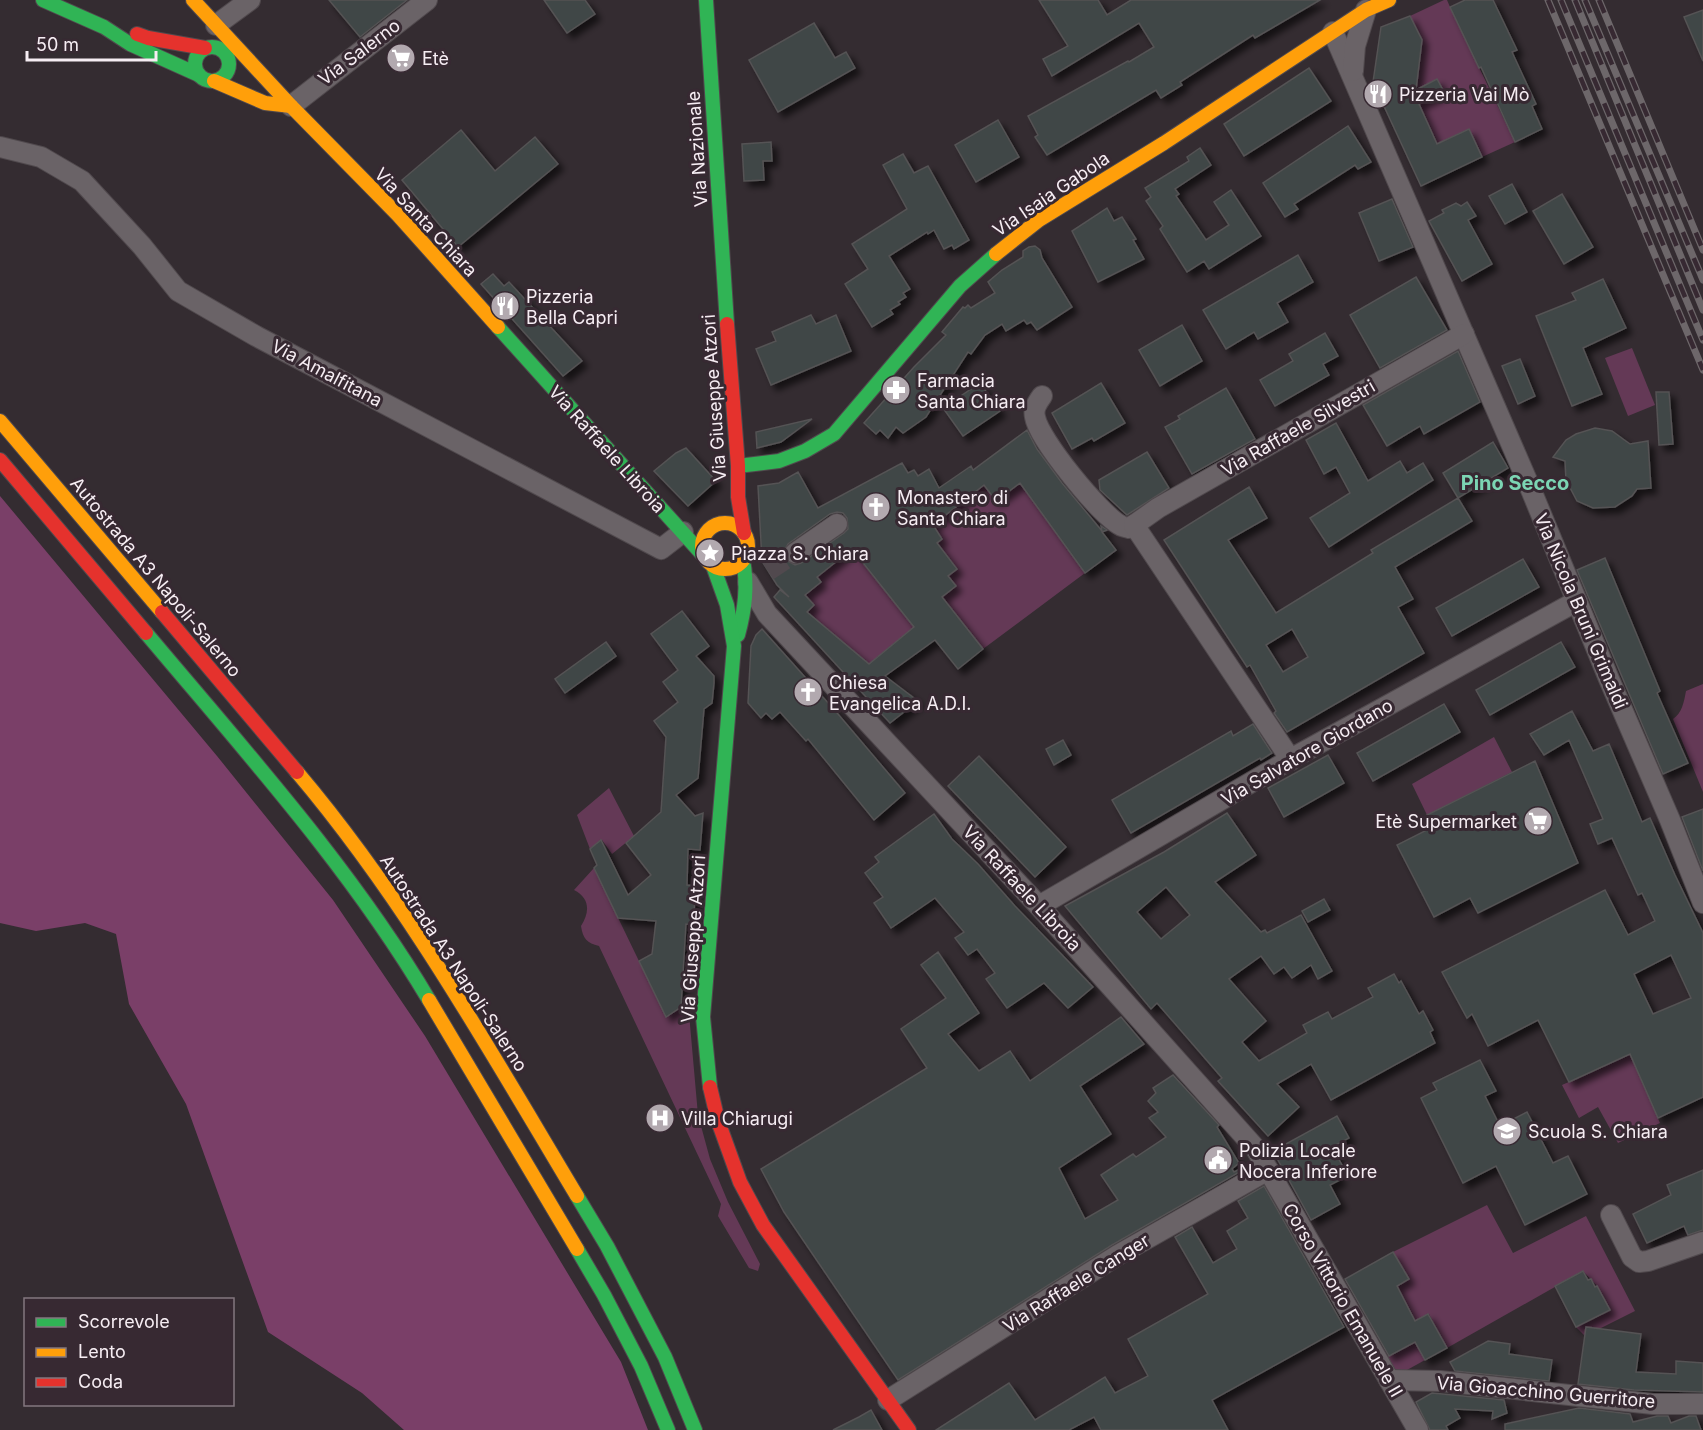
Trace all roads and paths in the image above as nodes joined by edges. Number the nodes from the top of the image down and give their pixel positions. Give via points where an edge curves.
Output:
1 (43, 0) edge
2 (250, 0) edge
3 (705, 0) edge
4 (1389, 0) edge
5 (194, 2) edge
6 (419, 2) edge
7 (1366, 10) junction
8 (216, 25) junction
9 (104, 27) junction
10 (1334, 32) junction
11 (188, 34) junction
12 (205, 48) junction
13 (222, 50) junction
14 (247, 59) junction
15 (199, 75) junction
16 (214, 81) junction
17 (1357, 88) junction
18 (291, 106) junction
19 (0, 147) edge
20 (725, 297) joint
21 (1464, 334) junction
22 (532, 365) joint
23 (1042, 396) dead end
24 (0, 421) edge
25 (0, 460) edge
26 (738, 466) junction
27 (738, 497) junction
28 (837, 524) dead end
29 (1134, 525) junction
30 (709, 529) junction
31 (683, 532) junction
32 (744, 533) junction
33 (795, 553) tunnel mouth
34 (702, 554) junction
35 (743, 560) junction
36 (713, 566) junction
37 (748, 580) junction
38 (1577, 601) junction
39 (736, 607) junction
40 (767, 614) junction
41 (1291, 760) junction
42 (1703, 903) edge
43 (1039, 906) junction
44 (1268, 1170) junction
45 (1611, 1215) dead end
46 (1703, 1242) edge
47 (1389, 1380) junction
48 (888, 1400) junction
49 (1703, 1404) edge
50 (668, 1430) edge
51 (695, 1430) edge
52 (909, 1430) edge
53 (1418, 1430) edge

1 - 9 main road
2 - 8 street
3 - 20 main road, Via Nazionale
4 - 7 main road, Via Isaia Gabola
5 - 8 main road, Via Santa Chiara
5 - 11 main road
6 - 18 street, Via Salerno
7 - 10 main road, Via Isaia Gabola
7 - 17 street, Via Nicola Bruni Grimaldi via 1354,46
8 - 13 main road
8 - 14 main road, Via Santa Chiara
9 - 11 main road via 148,38
9 - 15 main road via 130,44
10 - 17 street, Via Nicola Bruni Grimaldi
10 - 26 main road, Via Isaia Gabola via 1009,242 960,286 834,434 779,460
11 - 12 main road
12 - 13 main road
12 - 15 main road via 195,63
13 - 14 main road
13 - 16 main road via 228,68
14 - 18 main road, Via Santa Chiara
15 - 16 main road
16 - 18 main road via 265,103
17 - 21 street, Via Nicola Bruni Grimaldi
18 - 22 main road, Via Santa Chiara via 398,215
19 - 31 street, Via Amalfitana via 41,157 82,181 178,291 256,336 661,549
20 - 26 main road, Via Giuseppe Atzori
21 - 29 street, Via Raffaele Silvestri
21 - 38 street, Via Nicola Bruni Grimaldi
22 - 31 main road, Via Raffaele Libroia
23 - 29 street via 1034,414 1038,429 1092,500 1121,526
24 - 51 main road, Autostrada A3 Napoli-Salerno via 302,778 387,889 457,996 607,1246 665,1357
25 - 50 main road via 306,823 389,937 604,1295 641,1366
26 - 27 main road, Via Giuseppe Atzori
27 - 30 main road, Via Giuseppe Atzori
27 - 32 main road, Via Giuseppe Atzori
28 - 33 street
29 - 41 street
30 - 31 main road
30 - 32 main road via 726,522
30 - 34 main road via 701,546
31 - 34 main road, Via Raffaele Libroia
32 - 35 main road, Via Giuseppe Atzori via 748,547
34 - 36 main road
35 - 36 main road via 732,568
35 - 37 main road, Via Giuseppe Atzori
36 - 39 main road
37 - 39 main road, Via Giuseppe Atzori
37 - 40 street, Via Raffaele Libroia
38 - 41 street, Via Salvatore Giordano
38 - 42 street, Via Nicola Bruni Grimaldi
39 - 40 street
39 - 48 main road, Via Giuseppe Atzori via 703,1017 708,1078 718,1121 740,1182 763,1225
40 - 43 street, Via Raffaele Libroia
41 - 43 street, Via Salvatore Giordano
43 - 44 street, Via Raffaele Libroia via 1256,1149
44 - 47 street, Corso Vittorio Emanuele II
44 - 48 street, Via Raffaele Canger via 1118,1255
45 - 46 street via 1632,1257 1639,1262
47 - 49 street, Via Gioacchino Guerritore via 1440,1381 1653,1404
47 - 53 street, Corso Vittorio Emanuele II
48 - 52 main road, Via Giuseppe Atzori

